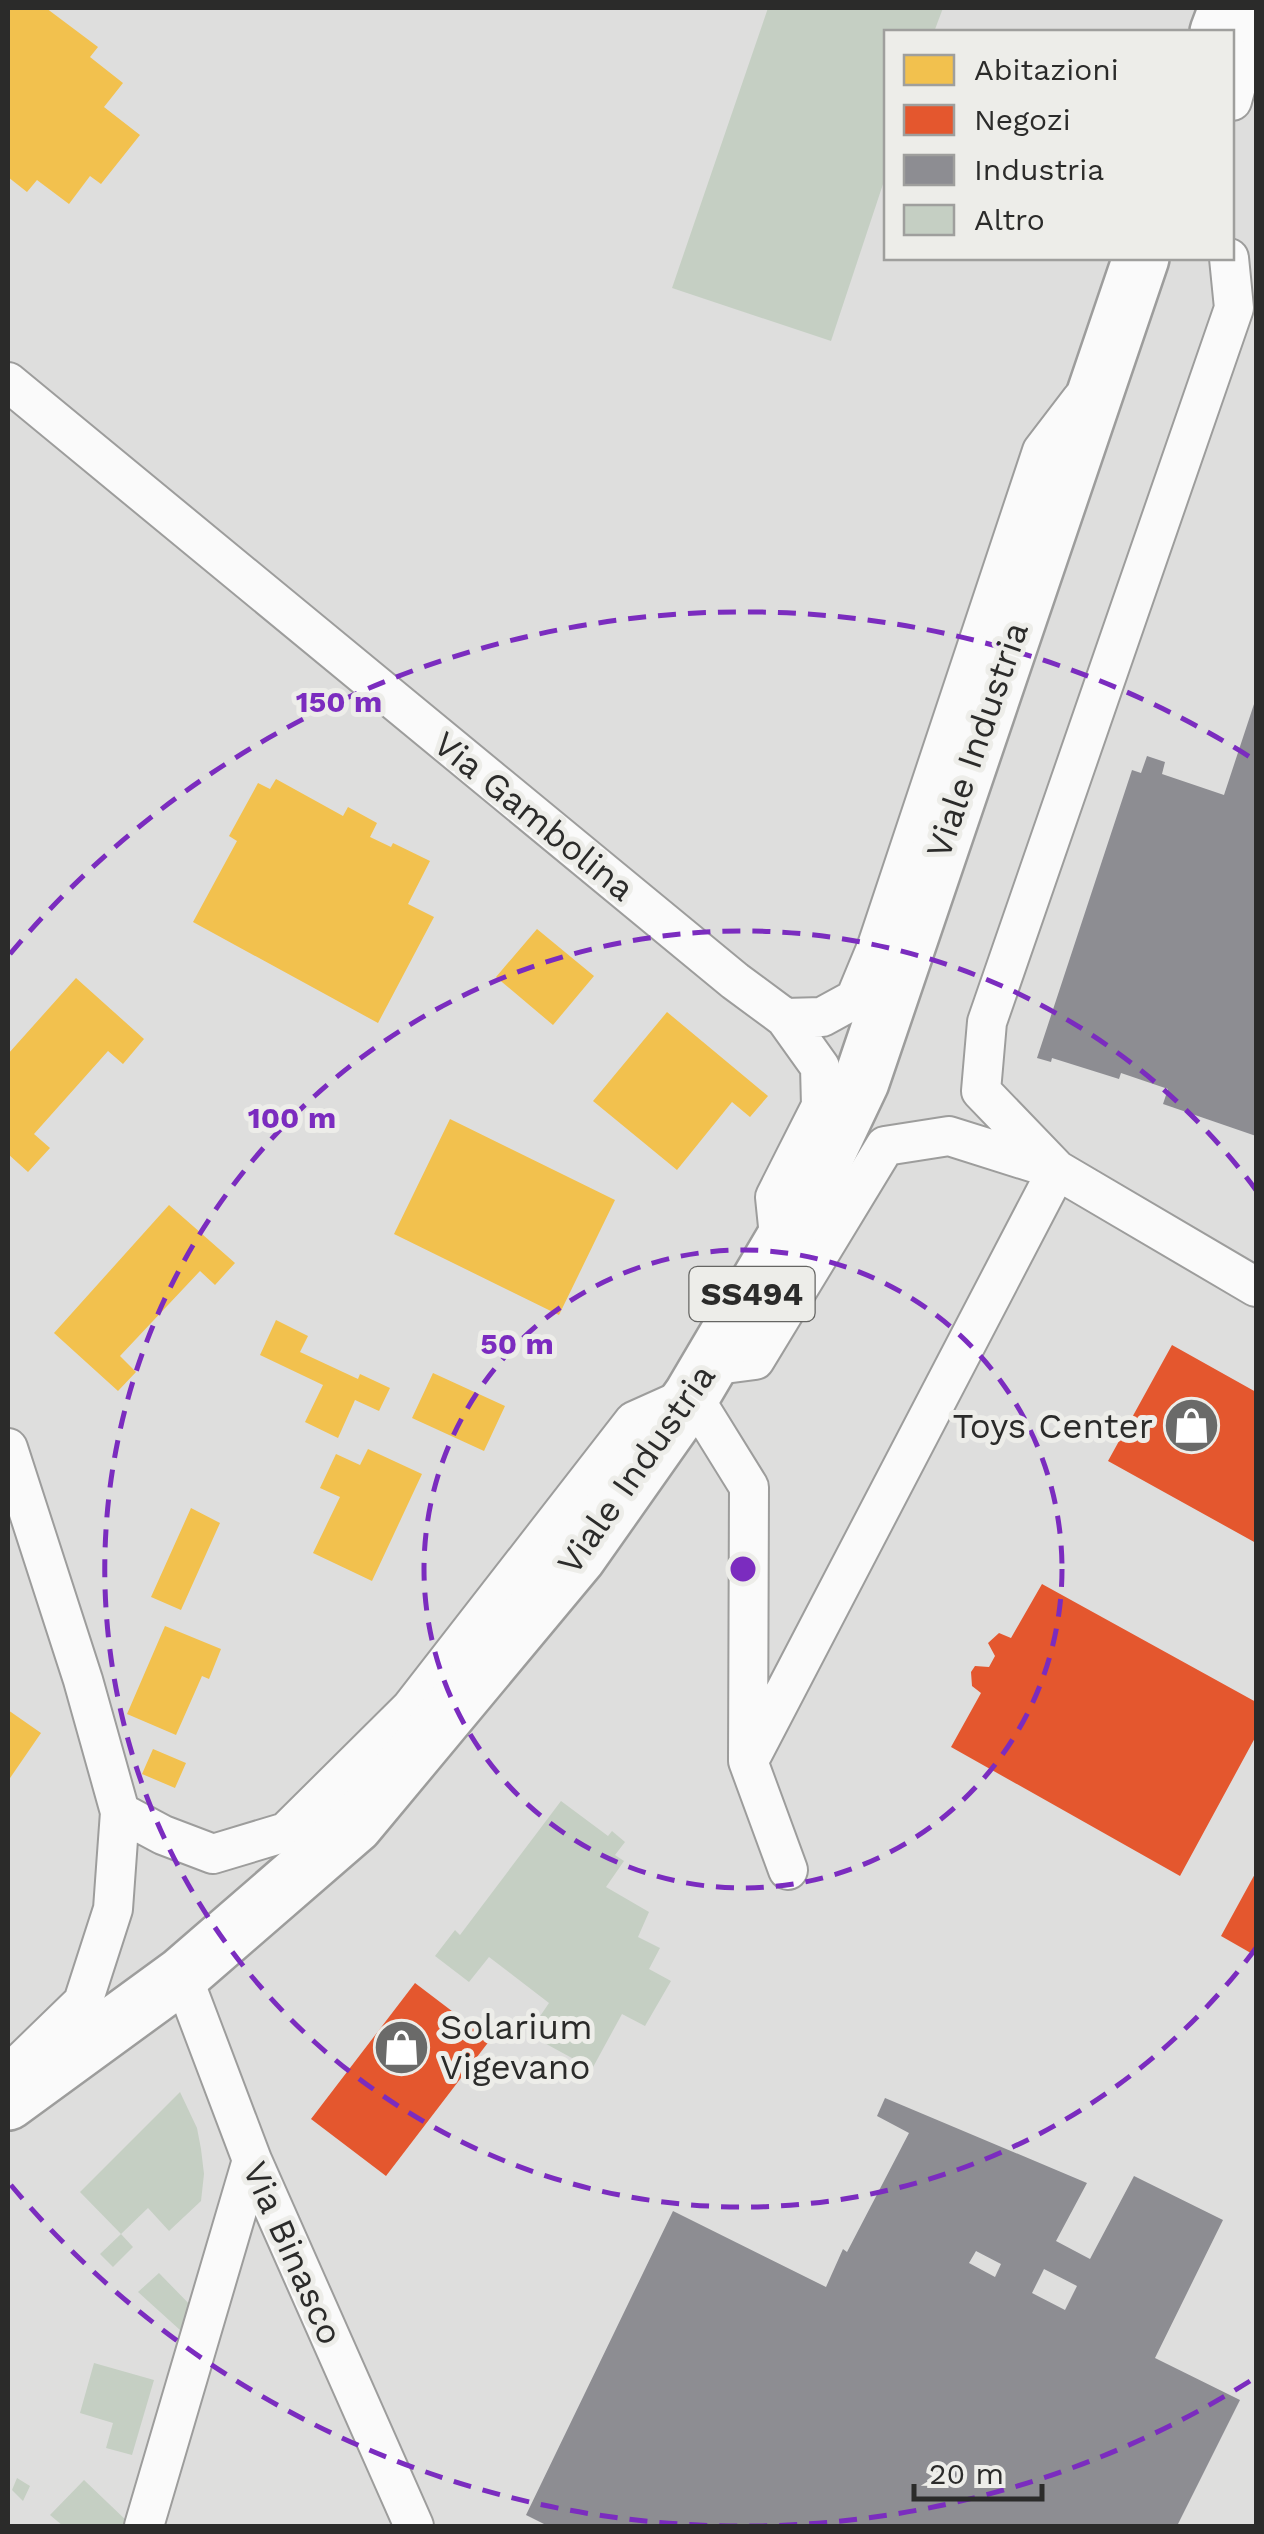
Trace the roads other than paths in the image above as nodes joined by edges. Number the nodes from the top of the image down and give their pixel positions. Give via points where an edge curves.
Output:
1 (1256, 13) edge
2 (1234, 94) edge
3 (1140, 260) edge
4 (1229, 260) edge
5 (1102, 373) junction
6 (8, 382) edge
7 (785, 1018) junction
8 (1056, 1170) junction
9 (780, 1246) junction
10 (1256, 1287) edge
11 (701, 1380) junction
12 (8, 1448) edge
13 (748, 1761) junction
14 (120, 1812) junction
15 (788, 1870) dead end
16 (182, 1975) junction
17 (8, 2076) edge
18 (8, 2102) edge
19 (252, 2160) junction
20 (144, 2526) edge
21 (414, 2526) edge

1 - 2 street
3 - 5 main road, Viale Industria / SS494
4 - 8 street via 1234,308 986,1022 981,1092
5 - 7 street via 1042,451 855,999 822,1018
5 - 9 main road, Viale Industria / SS494 via 862,1082
6 - 7 street, Via Gambolina
7 - 9 street, Via Gambolina via 820,1066 821,1106 775,1196
8 - 10 street
8 - 11 street via 949,1136 885,1146 755,1360
8 - 13 street
9 - 11 main road, Viale Industria / SS494
11 - 13 street via 749,1487
11 - 14 street via 634,1421 411,1708 286,1832 213,1854
11 - 16 main road, Viale Industria / SS494 via 578,1557 355,1824
12 - 14 street
13 - 15 street
14 - 17 street via 114,1909 84,2002
16 - 18 main road, Viale Industria / SS494
16 - 19 street, Via Binasco
19 - 20 street
19 - 21 street, Via Binasco

